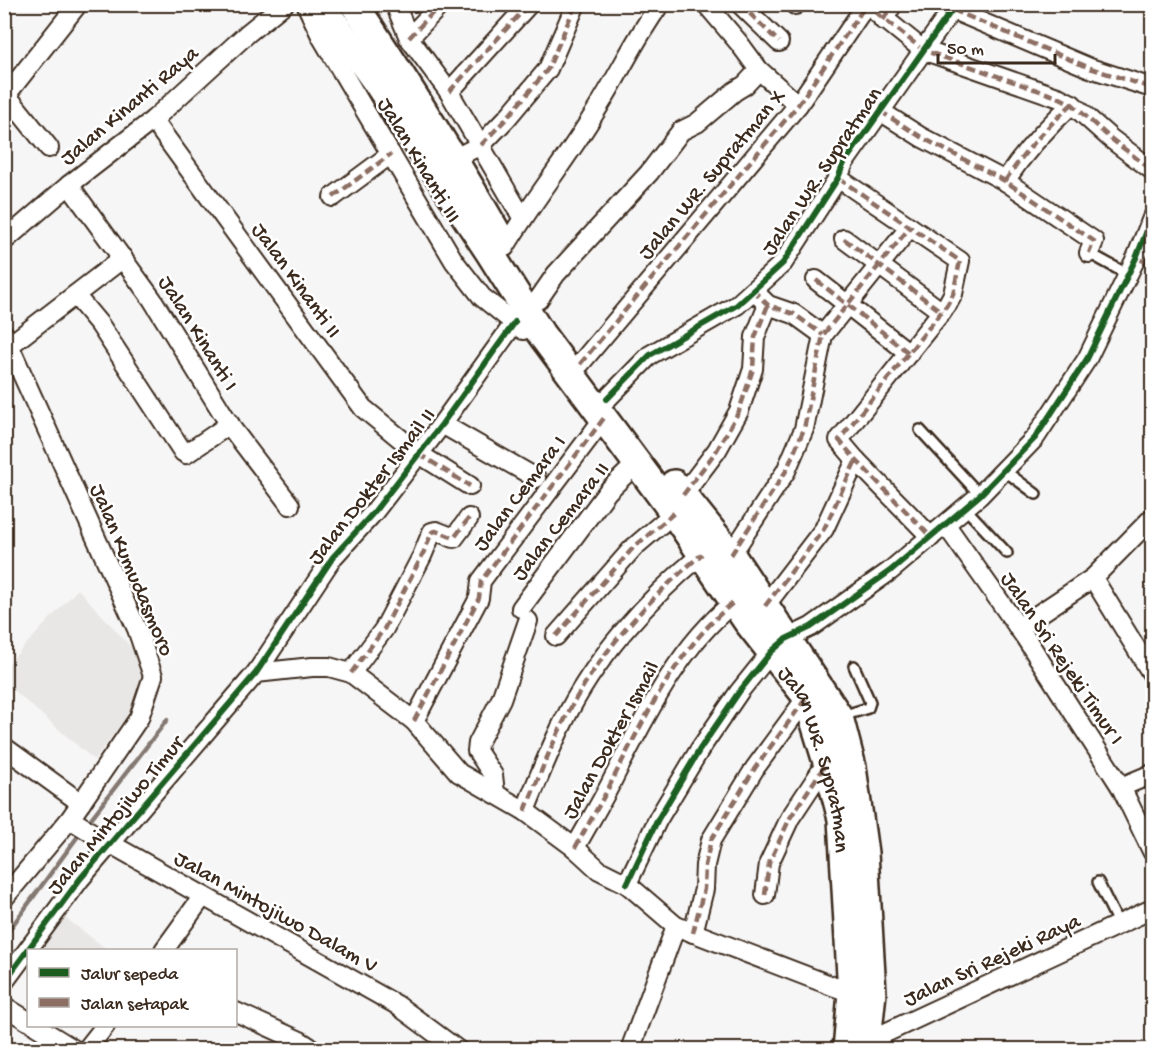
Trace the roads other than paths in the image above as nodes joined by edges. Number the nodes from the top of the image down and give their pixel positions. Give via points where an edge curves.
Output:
1 (78, 4) edge
2 (284, 4) edge
3 (306, 4) edge
4 (320, 4) edge
5 (354, 4) edge
6 (394, 4) edge
7 (441, 4) edge
8 (529, 4) edge
9 (576, 4) edge
10 (660, 4) edge
11 (740, 4) edge
12 (893, 4) edge
13 (706, 5) edge
14 (866, 5) edge
15 (954, 7) edge
16 (883, 20) junction
17 (409, 38) junction
18 (779, 42) dead end
19 (923, 50) junction
20 (759, 70) junction
21 (1152, 88) edge
22 (449, 92) junction
23 (6, 93) edge
24 (1072, 104) junction
25 (798, 105) junction
26 (880, 111) junction
27 (153, 120) junction
28 (481, 145) junction
29 (49, 148) dead end
30 (391, 154) junction
31 (444, 164) junction
32 (1152, 170) edge
33 (838, 178) junction
34 (1005, 181) junction
35 (69, 185) junction
36 (333, 197) dead end
37 (1152, 218) edge
38 (523, 219) junction
39 (910, 227) junction
40 (844, 239) dead end
41 (4, 240) edge
42 (505, 247) junction
43 (1089, 253) joint
44 (123, 258) junction
45 (880, 265) junction
46 (1138, 265) edge
47 (816, 280) dead end
48 (753, 290) junction
49 (75, 295) junction
50 (538, 300) junction
51 (768, 305) junction
52 (848, 305) junction
53 (945, 309) junction
54 (515, 322) junction
55 (823, 335) junction
56 (7, 340) edge
57 (909, 353) junction
58 (579, 374) junction
59 (605, 409) junction
60 (230, 424) junction
61 (442, 424) junction
62 (920, 430) dead end
63 (419, 454) junction
64 (856, 460) junction
65 (637, 463) junction
66 (1005, 471) junction
67 (536, 478) dead end
68 (470, 486) dead end
69 (1036, 494) dead end
70 (980, 495) junction
71 (678, 504) junction
72 (290, 505) dead end
73 (965, 508) junction
74 (469, 518) dead end
75 (1152, 518) edge
76 (946, 525) junction
77 (931, 537) junction
78 (1007, 553) dead end
79 (702, 554) junction
80 (731, 555) junction
81 (1093, 578) junction
82 (734, 602) junction
83 (765, 606) junction
84 (1018, 628) junction
85 (556, 636) dead end
86 (778, 645) junction
87 (854, 666) dead end
88 (256, 673) junction
89 (351, 673) junction
90 (1152, 674) edge
91 (807, 697) junction
92 (839, 717) junction
93 (414, 721) junction
94 (4, 747) edge
95 (827, 762) junction
96 (1152, 774) edge
97 (1121, 788) junction
98 (495, 793) junction
99 (81, 803) junction
100 (525, 811) junction
101 (75, 822) junction
102 (104, 840) junction
103 (575, 848) junction
104 (1152, 851) edge
105 (1098, 882) dead end
106 (627, 884) junction
107 (765, 895) dead end
108 (202, 896) junction
109 (4, 898) edge
110 (1152, 909) edge
111 (1119, 925) junction
112 (685, 930) junction
113 (28, 949) edge
114 (165, 949) edge
115 (27, 951) edge
116 (4, 982) edge
117 (862, 993) junction
118 (4, 1006) edge
119 (237, 1011) edge
120 (27, 1020) edge
121 (38, 1027) edge
122 (104, 1027) edge
123 (857, 1047) edge
124 (75, 1050) edge
125 (86, 1050) edge
126 (314, 1050) edge
127 (458, 1050) edge
128 (630, 1050) edge

1 - 23 street
2 - 27 street, Jalan Kinanti Raya
3 - 30 street, Jalan Kinanti III
4 - 31 main road, Jalan WR. Supratman via 378,84
5 - 31 main road, Jalan WR. Supratman via 400,72
6 - 17 street
7 - 17 street
8 - 22 street
9 - 28 street via 548,69
10 - 38 street via 595,114
11 - 18 street
12 - 16 street
13 - 20 street
14 - 16 street
14 - 25 street, Jalan WR. Supratman X
15 - 19 street, Jalan WR. Supratman
15 - 21 street via 1090,68
16 - 19 street
17 - 22 street
19 - 24 street
19 - 26 street, Jalan WR. Supratman
20 - 25 street
20 - 50 street via 697,123 681,131 649,173 556,274
22 - 28 street
23 - 29 street
24 - 32 street
24 - 34 street via 1044,130
25 - 58 street, Jalan WR. Supratman X
26 - 33 street, Jalan WR. Supratman
26 - 34 street
27 - 35 street, Jalan Kinanti Raya
27 - 63 street, Jalan Kinanti II via 353,396
28 - 31 street
28 - 38 street
30 - 36 street
30 - 54 street, Jalan Kinanti III via 454,261 482,297
31 - 42 main road, Jalan WR. Supratman
31 - 58 main road, Jalan WR. Supratman via 490,254 541,334
33 - 39 street
33 - 48 street, Jalan WR. Supratman via 783,263
34 - 43 street via 1094,241
35 - 41 street, Jalan Kinanti Raya
35 - 44 street, Jalan Kinanti I
37 - 46 street
38 - 42 street
39 - 45 street
39 - 53 street via 960,261 953,294
40 - 45 street
42 - 50 main road, Jalan WR. Supratman
43 - 46 lane
44 - 49 street
44 - 60 street, Jalan Kinanti I
45 - 52 street
45 - 53 street
46 - 66 street via 1086,359 1035,438
47 - 52 street
48 - 51 street
48 - 59 street, Jalan WR. Supratman via 737,304 650,355
49 - 56 street
49 - 60 street via 100,325 183,452
50 - 58 main road, Jalan WR. Supratman
51 - 55 street via 794,314
51 - 71 street via 755,337 753,369 739,411
52 - 55 street
52 - 57 street
53 - 57 street
54 - 58 street, Jalan Kinanti III via 572,384
54 - 61 street, Jalan Dokter Ismail II
55 - 80 street via 804,429 786,471
56 - 99 street, Jalan Kumudasmoro via 137,629 153,676 139,718
57 - 64 street via 839,439
58 - 59 main road, Jalan WR. Supratman via 588,377
59 - 65 main road, Jalan WR. Supratman
59 - 71 main road, Jalan WR. Supratman via 653,455
59 - 93 street, Jalan Cemara I via 482,581 479,598
60 - 72 street, Jalan Kinanti I
61 - 63 street, Jalan Dokter Ismail II
61 - 67 street
62 - 70 lane
63 - 68 street, Jalan Kinanti II
63 - 88 street, Jalan Dokter Ismail II via 333,557
64 - 77 street
64 - 83 street via 824,529
65 - 71 main road, Jalan WR. Supratman
65 - 98 street, Jalan Cemara II via 608,491 524,615 501,699 478,743 477,751 493,775
66 - 69 lane
66 - 70 street
70 - 73 street
71 - 79 main road, Jalan WR. Supratman
71 - 80 main road, Jalan WR. Supratman
71 - 85 street via 633,548
73 - 76 street
73 - 78 lane
74 - 89 street via 454,538 432,532 384,629
75 - 81 street
76 - 77 street
76 - 84 street, Jalan Sri Rejeki Timur I
77 - 86 street via 890,571
79 - 82 main road, Jalan WR. Supratman
79 - 100 street via 644,608 590,675 564,721
80 - 83 main road, Jalan WR. Supratman
81 - 84 street
81 - 90 street
82 - 86 main road, Jalan WR. Supratman
82 - 103 street, Jalan Dokter Ismail via 690,648 670,676
83 - 86 main road, Jalan WR. Supratman
84 - 97 street, Jalan Sri Rejeki Timur I
86 - 91 main road, Jalan WR. Supratman
86 - 92 main road, Jalan WR. Supratman
86 - 106 street via 700,749 658,819
87 - 92 lane via 870,702 868,708
88 - 89 street via 312,667
88 - 102 street, Jalan Mintojiwo Timur
89 - 93 street
91 - 95 main road, Jalan WR. Supratman
91 - 112 street via 755,768 711,840 704,889
92 - 117 main road, Jalan WR. Supratman via 852,767 864,853
93 - 98 street via 459,773
94 - 99 street
95 - 107 street via 790,818 769,863
95 - 117 main road, Jalan WR. Supratman via 842,819
96 - 97 street
97 - 104 street, Jalan Sri Rejeki Timur I
98 - 100 street
99 - 101 street, Jalan Kumudasmoro
100 - 103 street
101 - 102 street, Jalan Mintojiwo Dalam V
101 - 109 street, Jalan Kumudasmoro
102 - 108 street, Jalan Mintojiwo Dalam V
102 - 113 street, Jalan Mintojiwo Timur
103 - 106 street via 599,870
105 - 111 lane
106 - 112 street
108 - 114 street
108 - 127 street, Jalan Mintojiwo Dalam V via 397,1005
110 - 111 street, Jalan Sri Rejeki Raya
111 - 123 street, Jalan Sri Rejeki Raya
112 - 117 street
112 - 128 street
115 - 116 street, Jalan Mintojiwo Timur
117 - 123 main road, Jalan WR. Supratman
118 - 120 street
119 - 126 street
121 - 124 street
122 - 125 street

